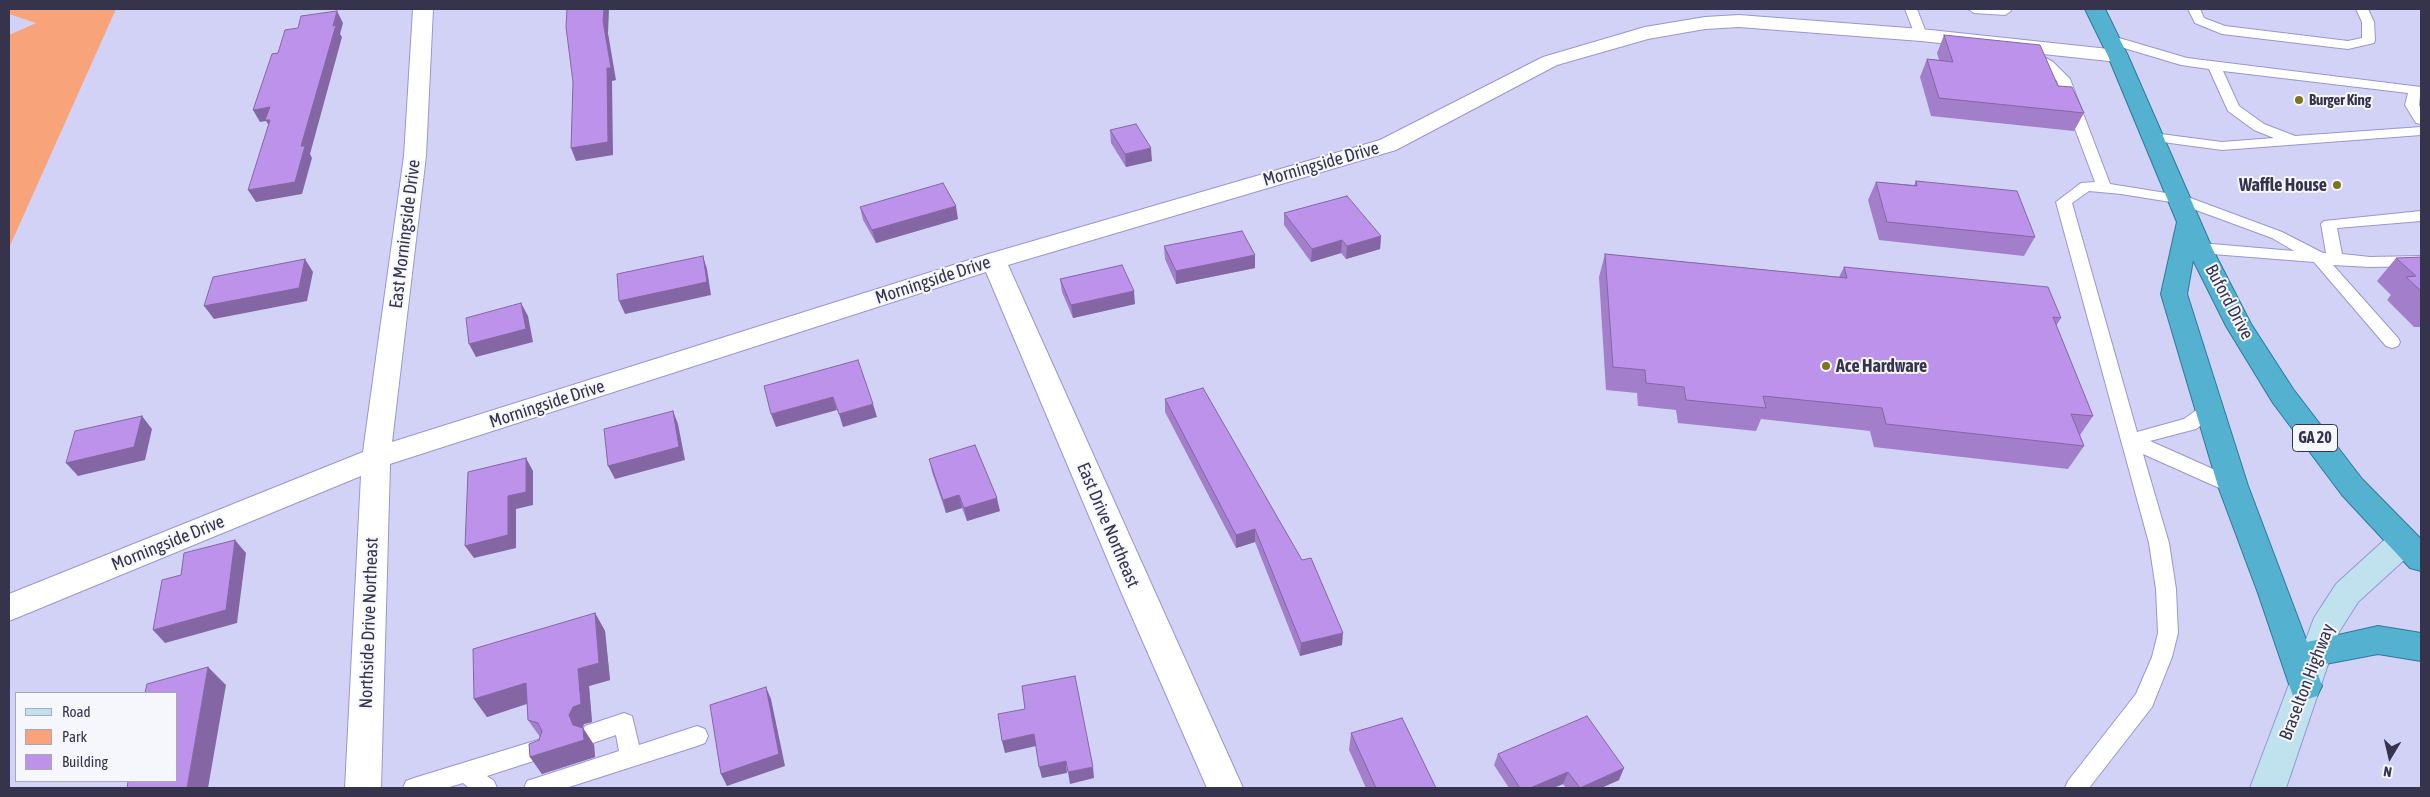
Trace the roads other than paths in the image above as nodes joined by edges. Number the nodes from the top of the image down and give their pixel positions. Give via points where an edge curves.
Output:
1 (423, 9) edge
2 (1911, 9) edge
3 (1974, 9) edge
4 (2004, 9) edge
5 (2095, 9) edge
6 (2194, 9) edge
7 (2362, 9) edge
8 (1920, 35) junction
9 (2017, 45) junction
10 (2114, 47) junction
11 (2214, 66) junction
12 (2418, 92) edge
13 (2421, 120) edge
14 (2421, 131) edge
15 (2153, 137) junction
16 (2295, 140) junction
17 (2104, 187) junction
18 (2185, 210) junction
19 (2421, 216) edge
20 (2200, 248) junction
21 (2318, 257) junction
22 (994, 260) junction
23 (2335, 260) junction
24 (2421, 261) edge
25 (2392, 342) dead end
26 (2211, 408) junction
27 (2130, 440) junction
28 (376, 458) junction
29 (2233, 486) junction
30 (2415, 548) edge
31 (9, 608) edge
32 (2421, 647) edge
33 (2316, 653) junction
34 (2305, 686) junction
35 (593, 733) dead end
36 (697, 736) dead end
37 (541, 749) edge
38 (632, 757) junction
39 (467, 773) junction
40 (363, 788) edge
41 (414, 788) edge
42 (486, 788) edge
43 (535, 788) edge
44 (1226, 788) edge
45 (2076, 788) edge
46 (2268, 788) edge

1 - 28 street, East Morningside Drive via 415,156
2 - 8 lane
3 - 4 lane
5 - 10 highway, Buford Drive / GA 20
6 - 7 lane via 2199,20 2222,30 2348,45 2369,40 2368,22
8 - 9 street
8 - 22 street, Morningside Drive via 1739,21 1645,33 1550,60 1388,145
9 - 10 street
9 - 17 lane via 2063,79
10 - 11 lane
10 - 15 highway, Buford Drive / GA 20
11 - 12 lane
11 - 16 lane via 2233,108 2260,126
12 - 13 lane via 2412,105
14 - 16 lane
15 - 16 lane via 2222,146
15 - 18 highway, Buford Drive / GA 20
17 - 18 lane
17 - 27 lane via 2086,186 2064,202
18 - 20 highway, Buford Drive / GA 20
18 - 21 lane via 2232,216
18 - 26 highway via 2174,294
19 - 23 lane via 2329,224
20 - 21 lane
20 - 30 highway, Buford Drive / GA 20 via 2239,326 2283,396 2352,487
21 - 23 lane
21 - 25 lane
22 - 28 street, Morningside Drive
22 - 44 street, East Drive Northeast via 1138,594
23 - 24 lane
26 - 27 lane via 2190,424
26 - 29 highway
27 - 29 lane
27 - 45 lane via 2159,544 2168,633 2144,700
28 - 31 street, Morningside Drive
28 - 40 street, Northside Drive Northeast
29 - 34 highway
30 - 33 main road, Braselton Highway via 2347,593 2325,627
32 - 33 highway via 2378,640
33 - 34 main road, Braselton Highway
34 - 46 main road, Braselton Highway
35 - 38 lane via 624,723
36 - 38 lane
37 - 39 lane
38 - 43 lane
39 - 41 lane
39 - 42 lane

